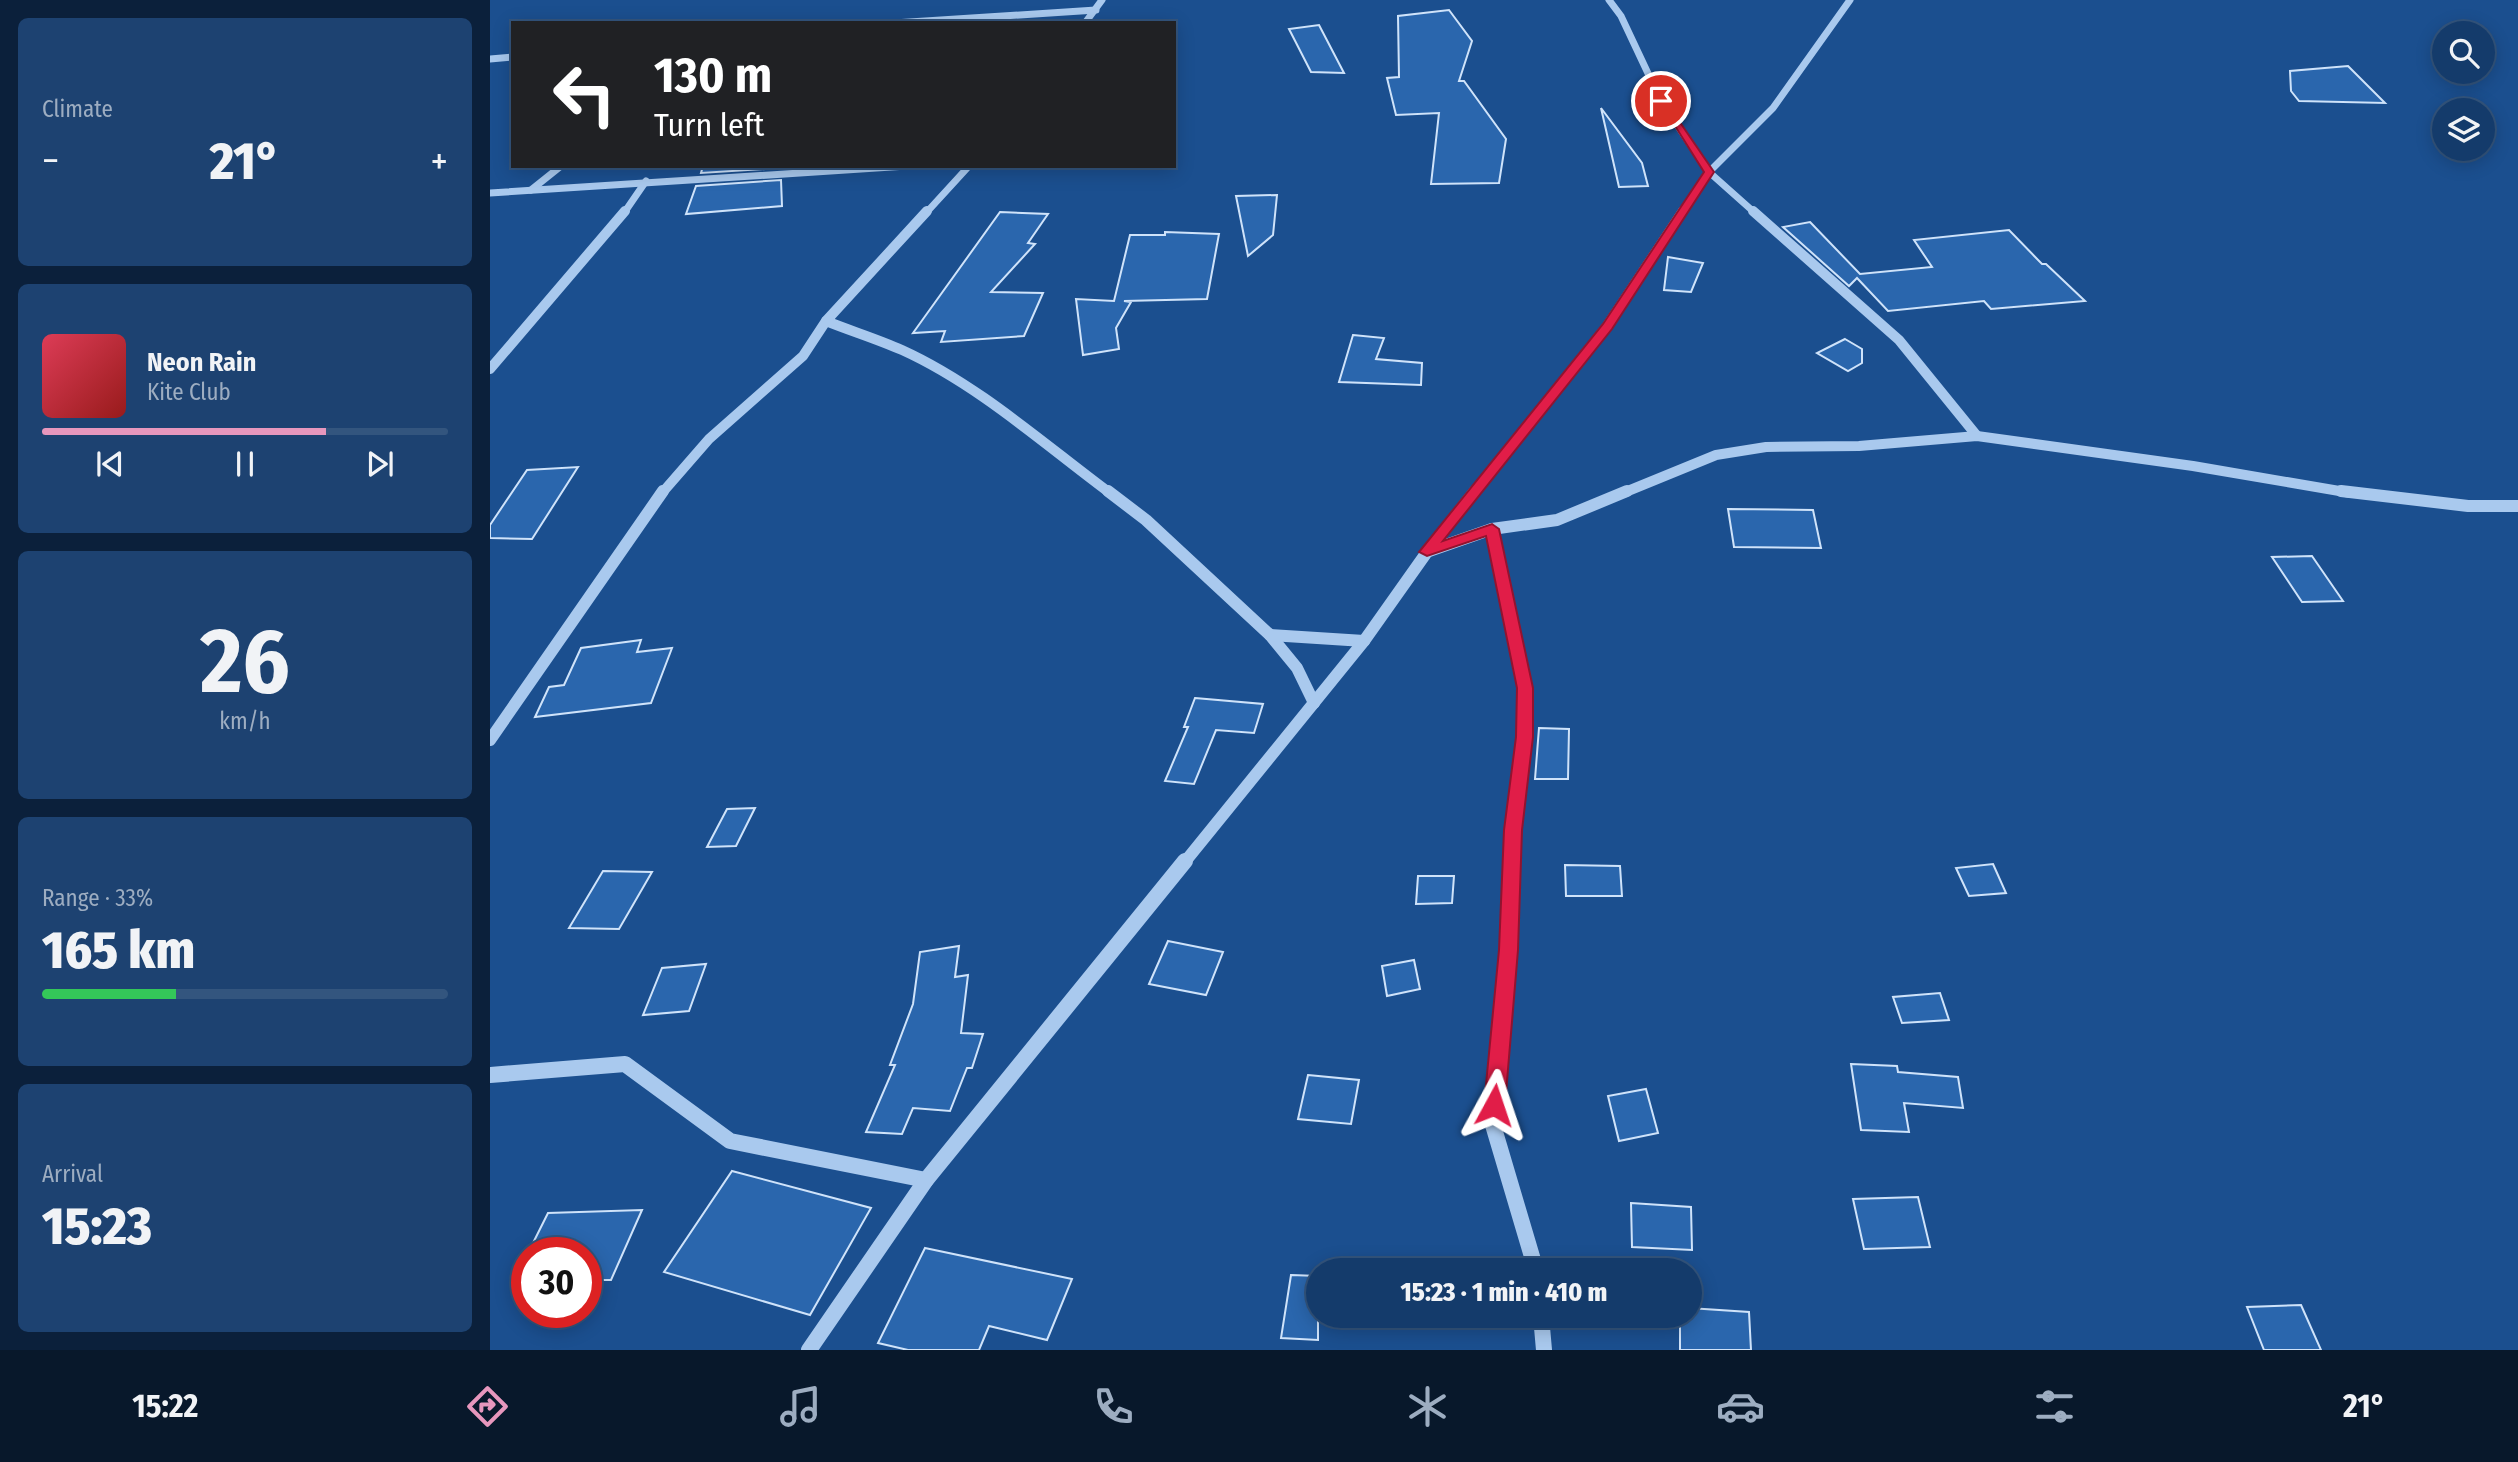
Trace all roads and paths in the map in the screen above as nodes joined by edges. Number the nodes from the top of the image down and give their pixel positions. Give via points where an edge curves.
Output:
1 (1102, 0) edge
2 (1609, 0) edge
3 (1850, 0) edge
4 (1096, 9) junction
5 (923, 21) edge
6 (1087, 21) edge
7 (511, 57) edge
8 (490, 59) edge
9 (558, 168) edge
10 (872, 168) edge
11 (967, 168) edge
12 (1709, 172) junction
13 (646, 181) junction
14 (531, 190) junction
15 (490, 193) edge
16 (826, 321) junction
17 (490, 369) edge
18 (1976, 436) junction
19 (2518, 506) edge
20 (1492, 529) junction
21 (1427, 552) junction
22 (1270, 635) junction
23 (1364, 641) junction
24 (1314, 703) junction
25 (490, 740) edge
26 (490, 1075) edge
27 (926, 1180) junction
28 (1532, 1258) edge
29 (1542, 1328) edge
30 (809, 1350) edge
31 (1545, 1350) edge

1 - 4 street
2 - 12 street via 1661,101
3 - 12 street via 1773,108
4 - 5 street
4 - 6 street
7 - 8 street
9 - 14 street
10 - 13 street
11 - 16 street
12 - 18 street via 1899,340
12 - 21 street via 1607,326
13 - 14 street
13 - 17 street
14 - 15 street
16 - 22 street via 902,349 985,400 1146,520
16 - 25 street via 803,356 709,439 649,508
18 - 19 street via 2368,496
18 - 20 street via 1859,446 1766,447 1716,455 1557,520
20 - 21 street
20 - 28 street via 1525,688 1493,1125
21 - 23 street
22 - 23 street
22 - 24 street via 1297,668
23 - 24 street
24 - 27 street
26 - 27 street via 625,1064 730,1141
27 - 30 street
29 - 31 street

